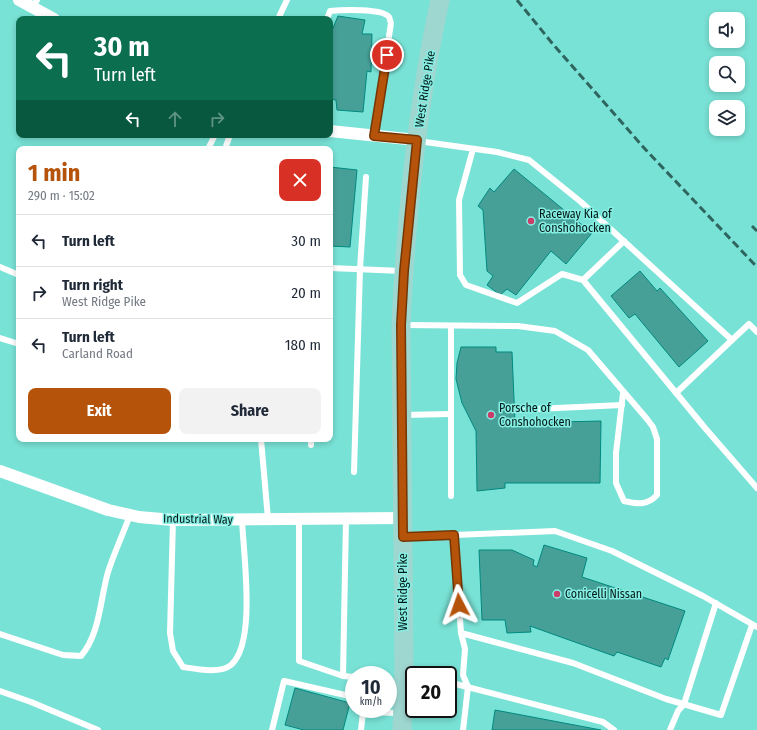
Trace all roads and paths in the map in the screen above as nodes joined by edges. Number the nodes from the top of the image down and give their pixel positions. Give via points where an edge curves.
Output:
1 (19, 0) edge
2 (287, 0) edge
3 (440, 0) edge
4 (35, 4) edge
5 (50, 16) edge
6 (279, 16) edge
7 (328, 16) edge
8 (333, 131) edge
9 (374, 136) junction
10 (417, 140) junction
11 (473, 149) junction
12 (366, 177) dead end
13 (624, 242) junction
14 (0, 267) edge
15 (333, 268) edge
16 (360, 269) junction
17 (404, 271) junction
18 (16, 274) edge
19 (584, 280) junction
20 (401, 325) junction
21 (451, 326) junction
22 (757, 332) edge
23 (0, 338) edge
24 (732, 340) junction
25 (16, 343) edge
26 (623, 393) junction
27 (676, 393) junction
28 (622, 405) junction
29 (514, 410) dead end
30 (450, 414) junction
31 (402, 415) junction
32 (261, 442) edge
33 (0, 471) edge
34 (354, 472) dead end
35 (757, 488) edge
36 (451, 496) dead end
37 (130, 515) junction
38 (346, 518) junction
39 (403, 518) junction
40 (242, 519) junction
41 (268, 519) junction
42 (299, 519) junction
43 (174, 520) junction
44 (454, 535) junction
45 (403, 537) junction
46 (716, 603) junction
47 (755, 626) edge
48 (461, 633) junction
49 (0, 634) edge
50 (343, 676) joint
51 (404, 678) edge
52 (457, 684) edge
53 (468, 687) junction
54 (0, 691) edge
55 (345, 695) edge
56 (684, 704) junction
57 (362, 718) edge
58 (391, 718) edge
59 (402, 721) edge
60 (98, 730) edge
61 (272, 730) edge
62 (361, 730) edge
63 (464, 730) edge
64 (614, 730) edge
65 (670, 730) edge

1 - 4 street
2 - 6 lane
3 - 10 main road, West Ridge Pike
4 - 5 street
7 - 9 lane via 330,11 344,9 385,14 389,17 391,23
8 - 9 street
9 - 10 street
10 - 11 lane
10 - 17 main road, West Ridge Pike
11 - 13 lane via 529,160 557,180
11 - 19 lane via 459,200 460,274 466,285 518,303 562,274
12 - 16 lane
13 - 19 lane
13 - 24 lane
14 - 18 lane
15 - 16 lane
16 - 17 lane
16 - 34 lane
17 - 20 main road, West Ridge Pike
19 - 27 lane
20 - 21 lane
20 - 31 main road, West Ridge Pike
21 - 26 lane via 518,326 555,331 588,350
21 - 30 lane
22 - 24 lane via 749,324
23 - 25 lane
24 - 27 lane
26 - 28 lane
26 - 28 lane via 647,419 657,438 657,495 652,501 640,504 624,501 616,483 616,453
27 - 35 lane
28 - 29 lane
30 - 31 lane
30 - 36 lane
31 - 39 main road, West Ridge Pike
32 - 41 lane
33 - 37 street, Industrial Way via 108,510
37 - 43 street, Industrial Way
37 - 49 lane via 108,573 93,636 81,656 63,655
38 - 39 street, Industrial Way
38 - 42 street, Industrial Way
38 - 50 lane
39 - 45 main road, West Ridge Pike
40 - 41 street, Industrial Way
40 - 43 street, Industrial Way
40 - 43 lane via 246,590 244,639 238,657 230,666 216,669 183,667 173,651 170,633
41 - 42 street, Industrial Way
42 - 50 lane via 299,661
44 - 45 lane
44 - 46 lane via 555,531 612,551
44 - 48 lane
45 - 51 main road, West Ridge Pike
46 - 47 lane
46 - 56 lane
47 - 56 lane via 722,715
48 - 53 lane via 465,649 464,675
48 - 56 lane via 573,663
51 - 59 main road, West Ridge Pike
52 - 53 lane
53 - 63 lane
53 - 64 lane via 603,722
54 - 60 lane
55 - 61 lane via 284,681
56 - 65 lane
57 - 62 lane
58 - 59 lane

